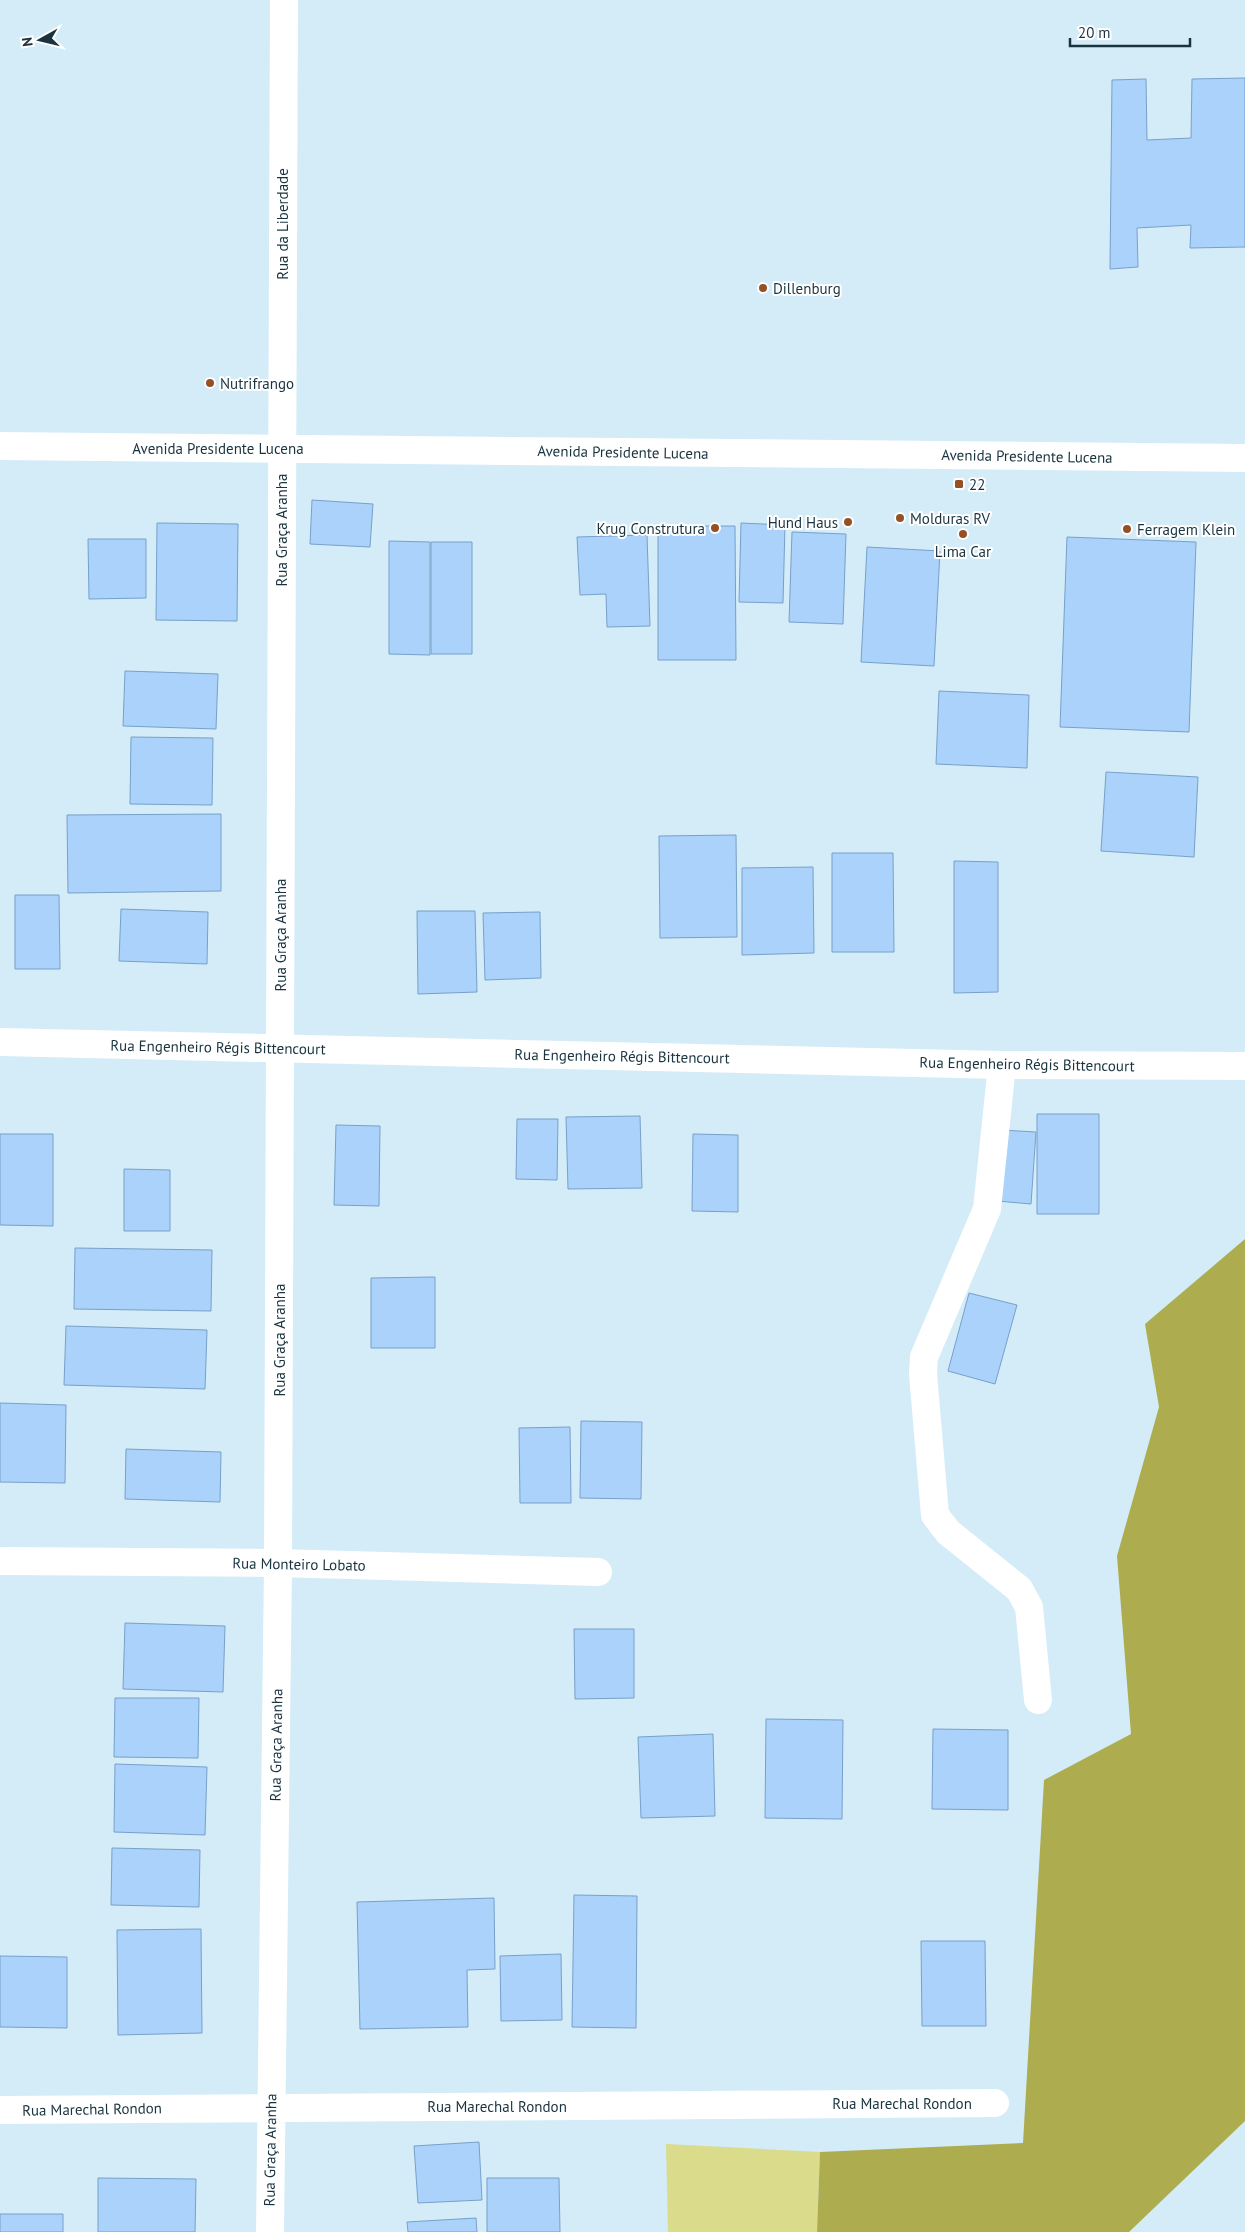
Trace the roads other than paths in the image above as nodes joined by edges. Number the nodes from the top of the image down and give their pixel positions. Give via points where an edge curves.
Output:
1 (284, 0) edge
2 (0, 446) edge
3 (281, 448) junction
4 (1245, 458) edge
5 (0, 1042) edge
6 (280, 1048) junction
7 (1002, 1065) junction
8 (1245, 1066) edge
9 (0, 1561) edge
10 (278, 1563) junction
11 (598, 1572) dead end
12 (1038, 1700) dead end
13 (995, 2103) dead end
14 (271, 2107) junction
15 (0, 2110) edge
16 (270, 2232) edge

1 - 3 street, Rua da Liberdade
2 - 3 street, Avenida Presidente Lucena
3 - 4 street, Avenida Presidente Lucena
3 - 6 street, Rua Graça Aranha
5 - 6 street, Rua Engenheiro Régis Bittencourt
6 - 7 street, Rua Engenheiro Régis Bittencourt
6 - 10 street, Rua Graça Aranha
7 - 8 street, Rua Engenheiro Régis Bittencourt
7 - 12 street via 987,1209 924,1356 923,1374 935,1515 948,1532 1019,1589 1030,1607
9 - 10 street, Rua Monteiro Lobato
10 - 11 street, Rua Monteiro Lobato
10 - 14 street, Rua Graça Aranha
13 - 14 street, Rua Marechal Rondon
14 - 15 street, Rua Marechal Rondon
14 - 16 street, Rua Graça Aranha

